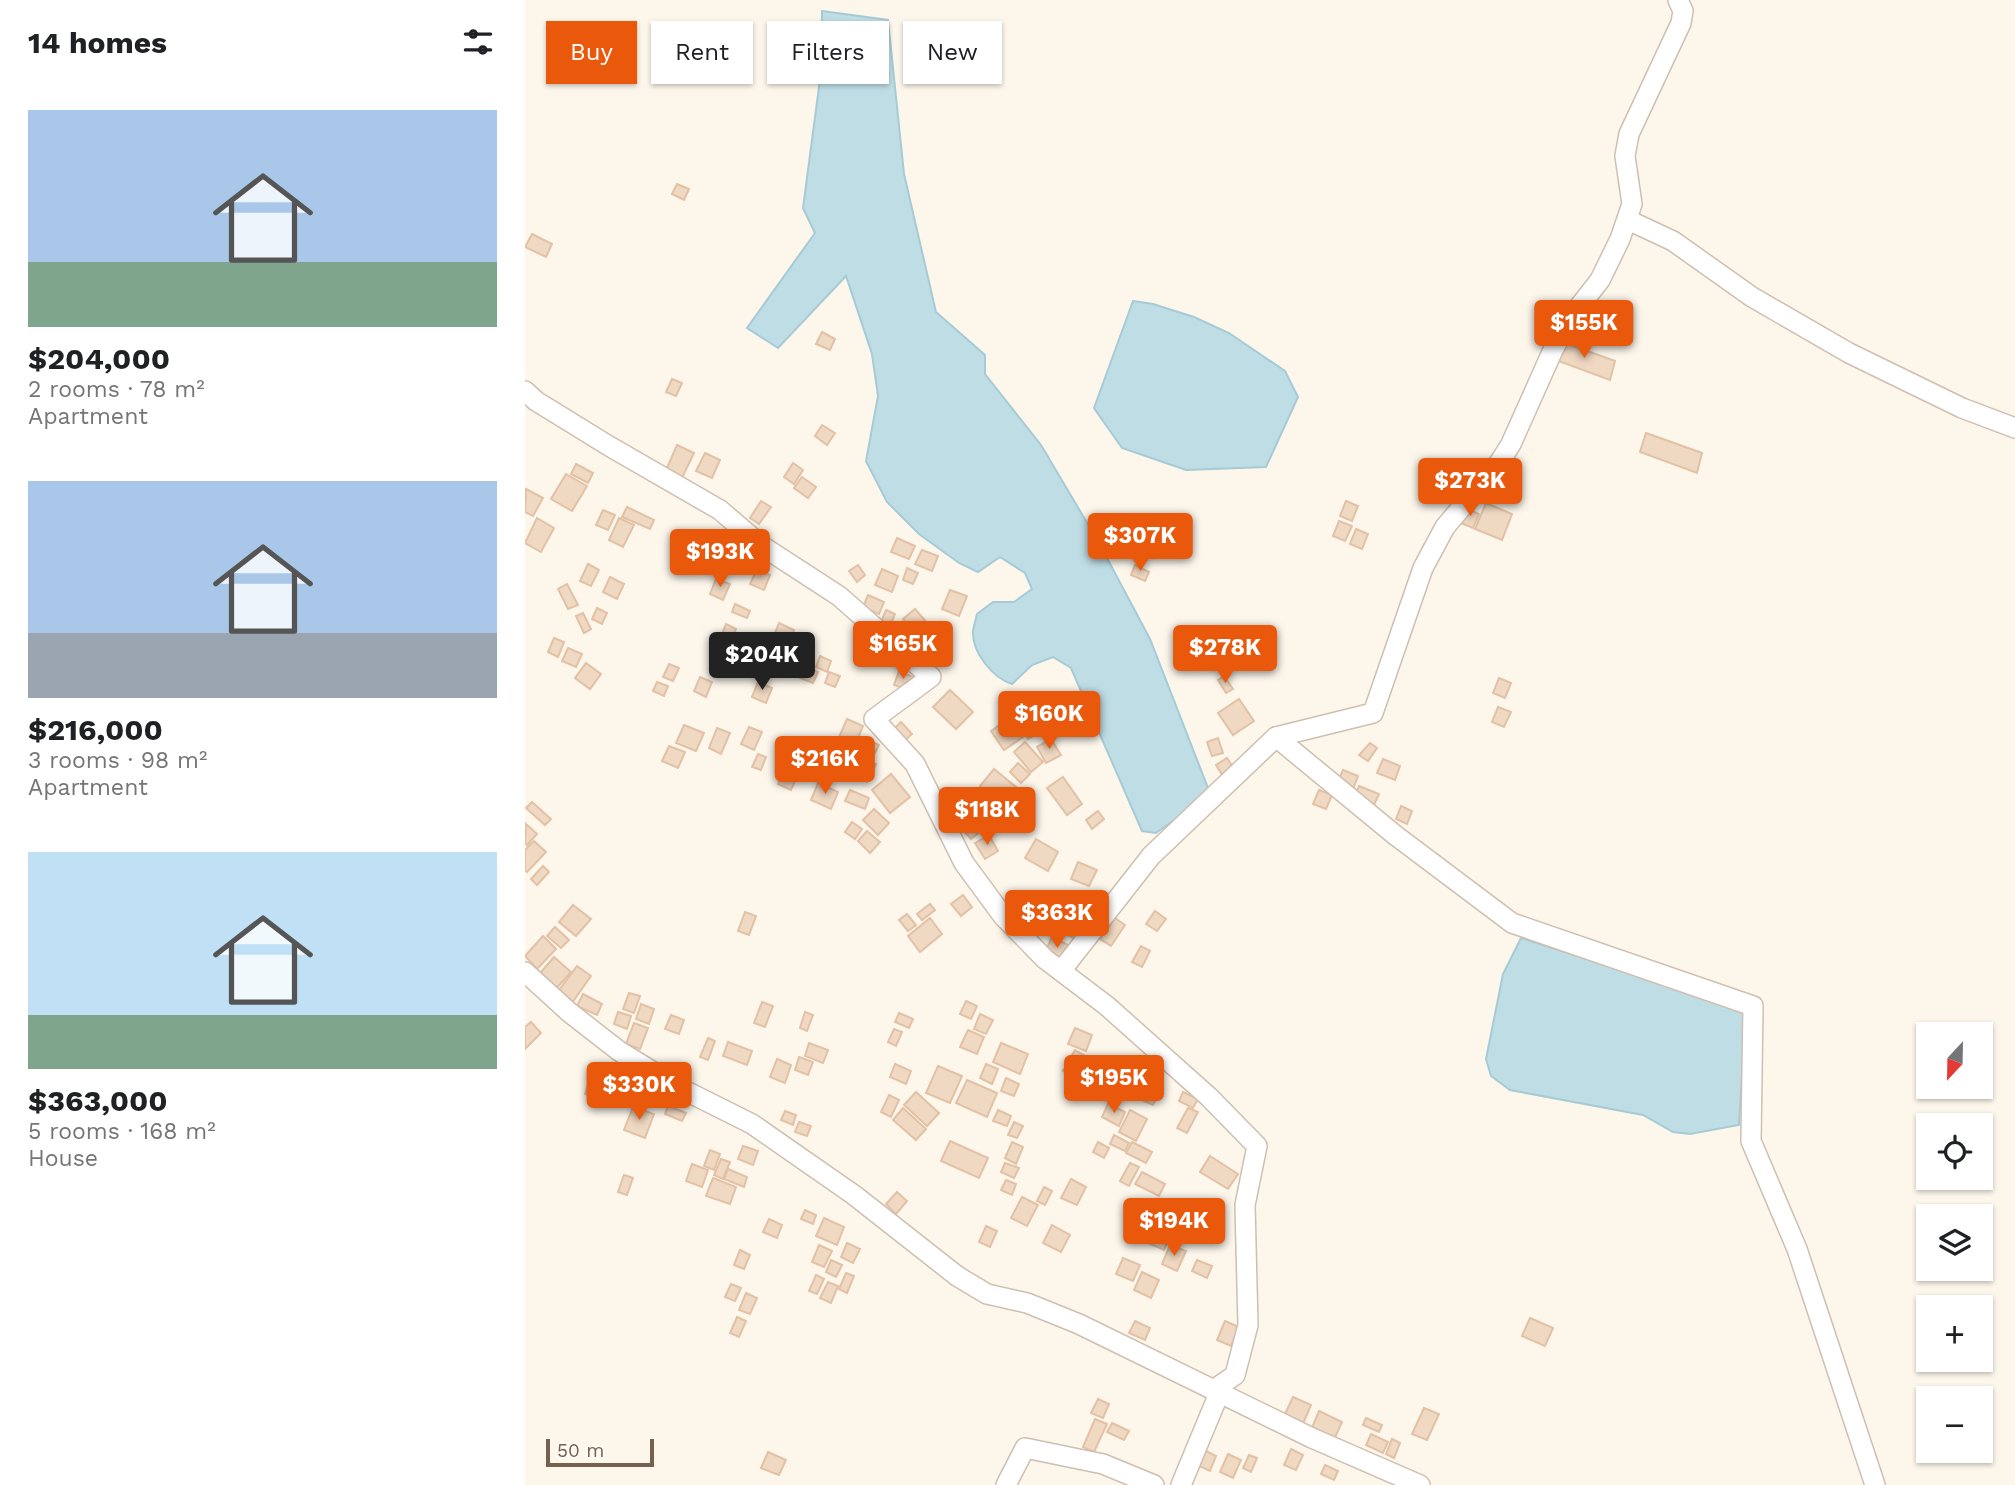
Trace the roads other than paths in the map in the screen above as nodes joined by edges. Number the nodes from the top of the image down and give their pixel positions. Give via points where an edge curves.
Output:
1 (1678, 0) edge
2 (1628, 220) junction
3 (525, 391) edge
4 (2015, 428) edge
5 (1276, 737) junction
6 (1061, 971) junction
7 (525, 972) edge
8 (1217, 1390) junction
9 (1410, 1483) edge
10 (1006, 1485) edge
11 (1154, 1485) edge
12 (1181, 1485) edge
13 (1875, 1485) edge

1 - 2 street via 1683,11 1681,23 1629,134 1625,156 1632,204
2 - 4 street via 1673,241 1752,297 1849,352 1962,408
2 - 5 street via 1600,280 1553,350 1511,444 1445,527 1423,568 1373,713
3 - 6 street via 608,446 720,510 762,546 839,596 931,677 874,719 915,764 964,863 995,905
5 - 6 street via 1151,856
5 - 13 street via 1512,923 1753,1006 1751,1141 1797,1249
6 - 8 street via 1209,1097 1257,1146 1245,1205 1248,1325 1235,1375
7 - 8 street via 619,1051 752,1124 854,1195 957,1276 987,1294 1027,1303 1079,1324
8 - 9 street
8 - 12 street
10 - 11 street via 1025,1448 1103,1464

